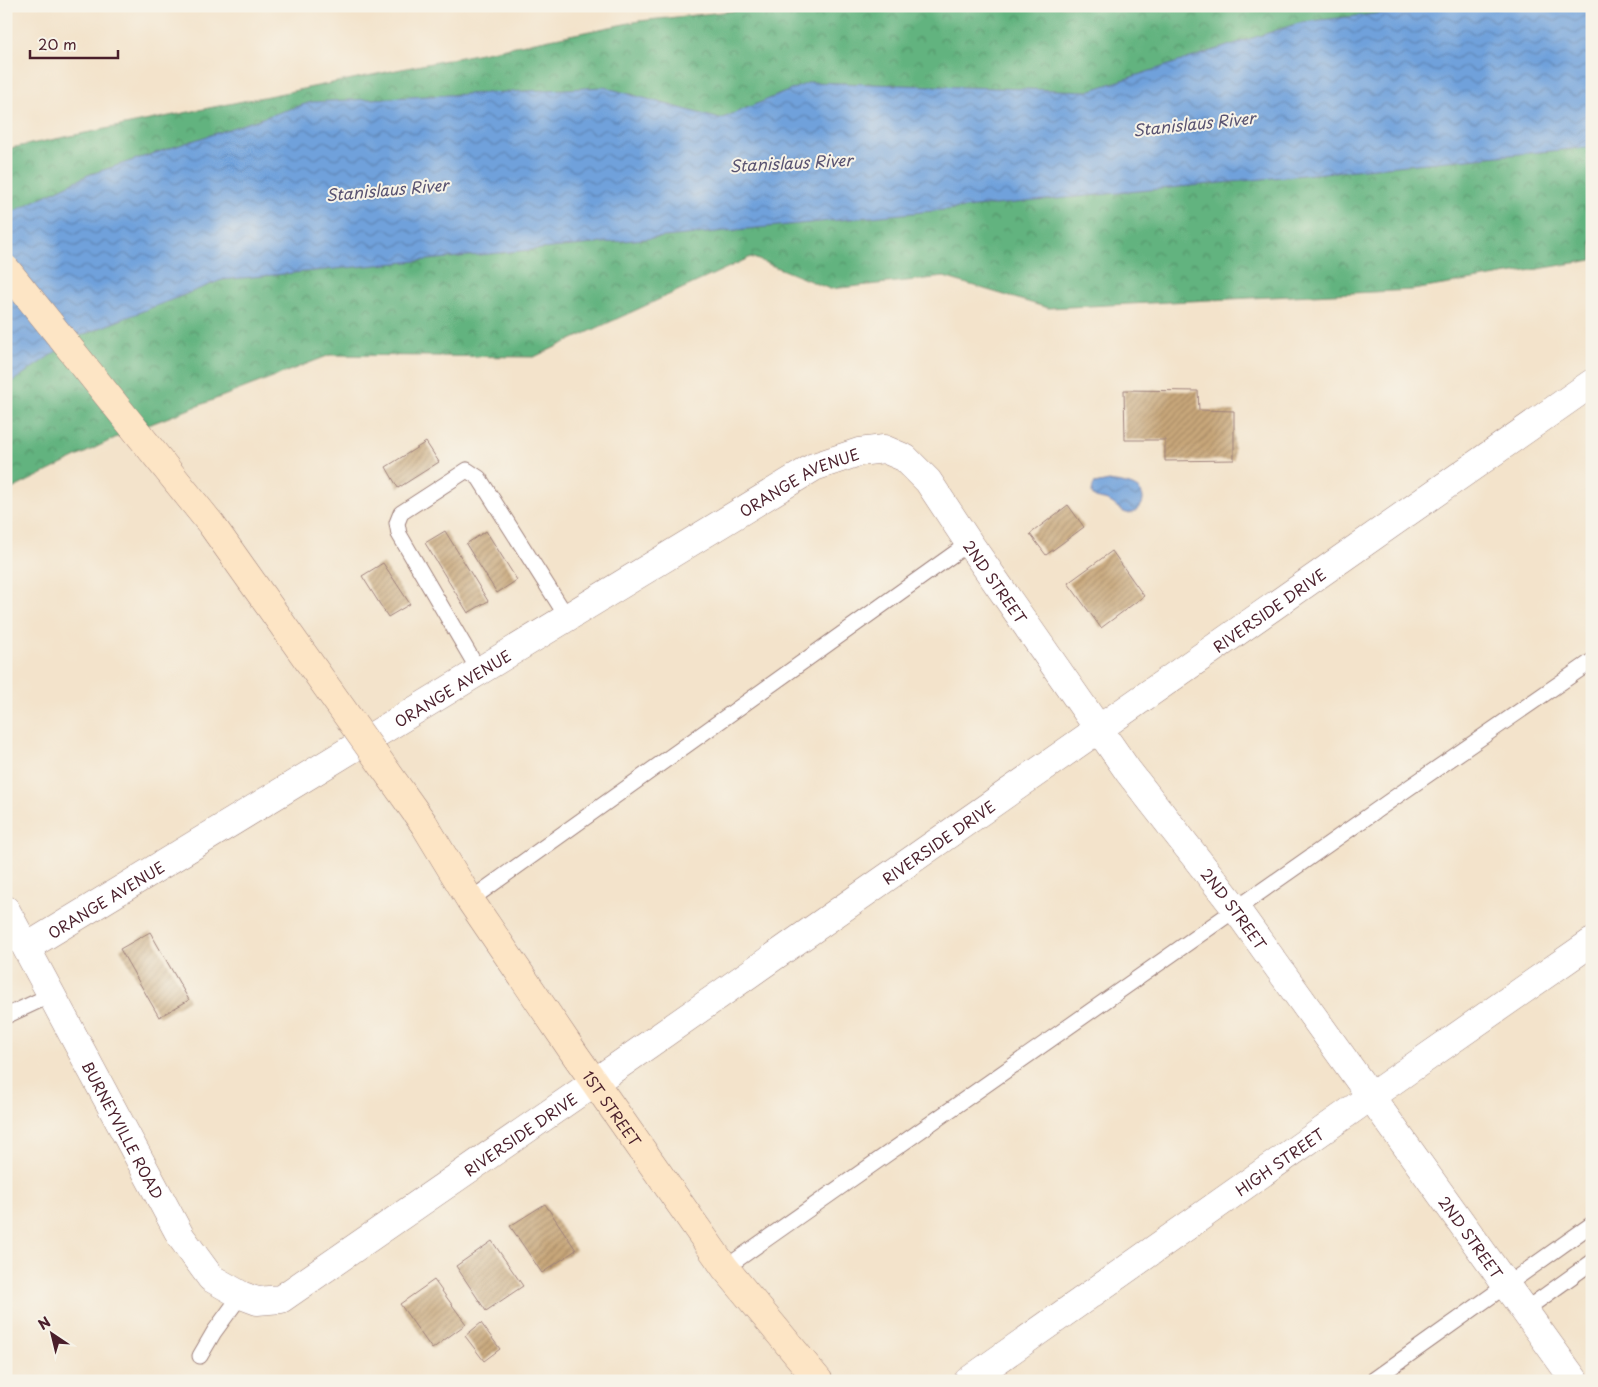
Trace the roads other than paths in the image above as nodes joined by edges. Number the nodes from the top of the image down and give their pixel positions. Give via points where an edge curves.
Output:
1 (6, 269) edge
2 (1592, 383) edge
3 (884, 449) joint
4 (968, 543) junction
5 (567, 617) junction
6 (1592, 661) edge
7 (479, 671) junction
8 (1098, 729) junction
9 (470, 900) junction
10 (6, 910) edge
11 (1236, 910) junction
12 (1592, 942) edge
13 (26, 947) junction
14 (51, 994) junction
15 (6, 1016) edge
16 (595, 1082) junction
17 (1370, 1096) junction
18 (1592, 1224) edge
19 (1592, 1262) edge
20 (725, 1268) junction
21 (1506, 1285) junction
22 (241, 1295) junction
23 (281, 1299) joint
24 (1524, 1310) junction
25 (200, 1356) dead end
26 (819, 1381) edge
27 (968, 1381) edge
28 (1372, 1381) edge
29 (1575, 1381) edge

1 - 9 main road, 1ST STREET, bridge via 211,524 424,824
2 - 8 street, RIVERSIDE DRIVE
3 - 4 street, 2ND STREET via 906,458 928,481
3 - 5 street, ORANGE AVENUE via 859,452 814,467
4 - 8 street, 2ND STREET
4 - 9 lane
5 - 7 street, ORANGE AVENUE
5 - 7 lane via 479,478 467,470 401,513 397,523 399,534
6 - 11 lane
7 - 13 street, ORANGE AVENUE
8 - 11 street, 2ND STREET
8 - 16 street, RIVERSIDE DRIVE
9 - 16 main road, 1ST STREET
10 - 13 street, BURNEYVILLE ROAD
11 - 17 street, 2ND STREET
11 - 20 lane
12 - 17 street, HIGH STREET
13 - 14 street, BURNEYVILLE ROAD
14 - 15 lane
14 - 22 street, BURNEYVILLE ROAD via 182,1237 210,1278
16 - 20 main road, 1ST STREET
16 - 23 street, RIVERSIDE DRIVE
17 - 21 street, 2ND STREET
17 - 27 street, HIGH STREET
18 - 21 lane
19 - 24 lane
20 - 26 main road, 1ST STREET
21 - 24 street, 2ND STREET
21 - 28 lane
22 - 23 street, BURNEYVILLE ROAD via 257,1301
22 - 25 lane
24 - 29 street, 2ND STREET

